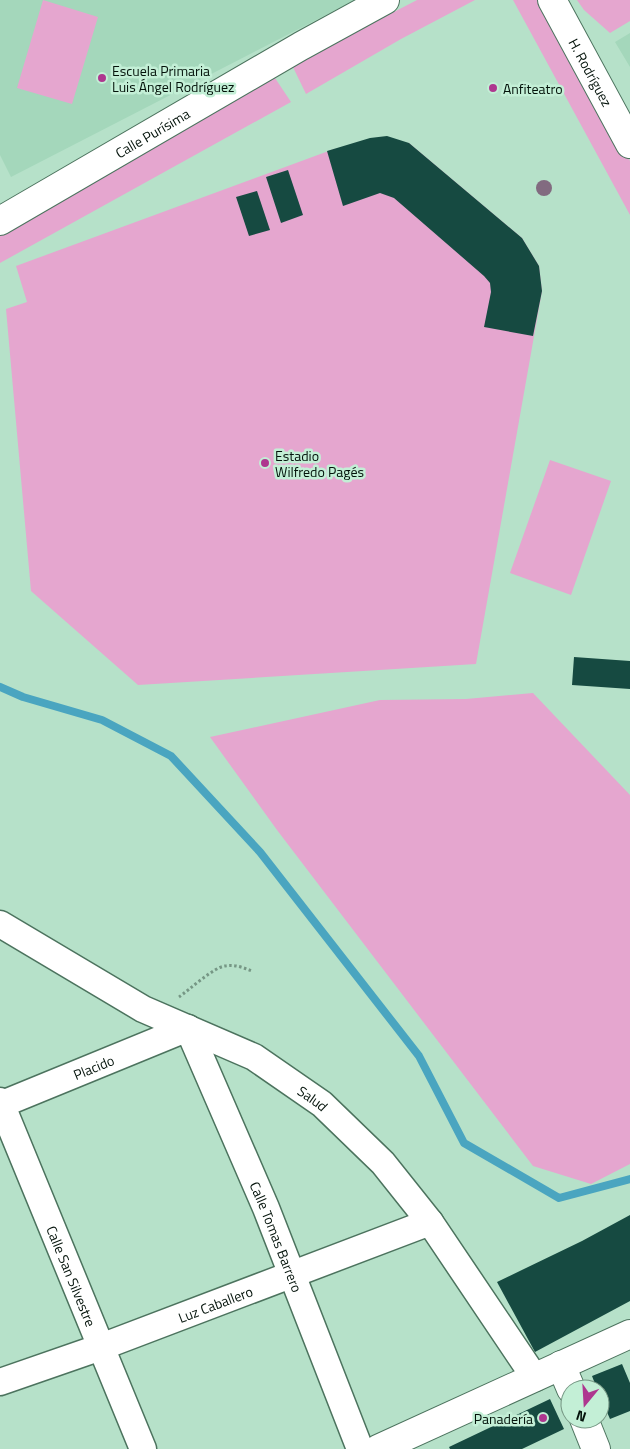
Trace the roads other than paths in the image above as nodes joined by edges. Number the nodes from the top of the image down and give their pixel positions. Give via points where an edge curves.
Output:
1 (385, 0) edge
2 (552, 0) edge
3 (630, 144) edge
4 (0, 221) edge
5 (0, 924) edge
6 (188, 1028) junction
7 (0, 1104) edge
8 (430, 1222) junction
9 (292, 1275) junction
10 (630, 1334) edge
11 (101, 1347) junction
12 (566, 1377) edge
13 (535, 1378) junction
14 (0, 1382) edge
15 (588, 1429) edge
16 (143, 1449) edge
17 (360, 1449) edge
18 (378, 1449) edge
19 (596, 1449) edge

1 - 4 street, Calle Purísima
2 - 3 street, H. Rodríguez
5 - 6 street, Salud via 143,1009
6 - 7 street, Placido
6 - 8 street, Salud via 254,1057 322,1104 383,1162
6 - 9 street, Calle Tomas Barrero
7 - 11 street, Calle San Silvestre
8 - 9 street, Luz Caballero
8 - 13 street, Salud
9 - 11 street, Luz Caballero
9 - 17 street, Calle Tomas Barrero
10 - 12 street
11 - 14 street, Luz Caballero
11 - 16 street, Calle San Silvestre
12 - 13 street
13 - 18 street
15 - 19 street

